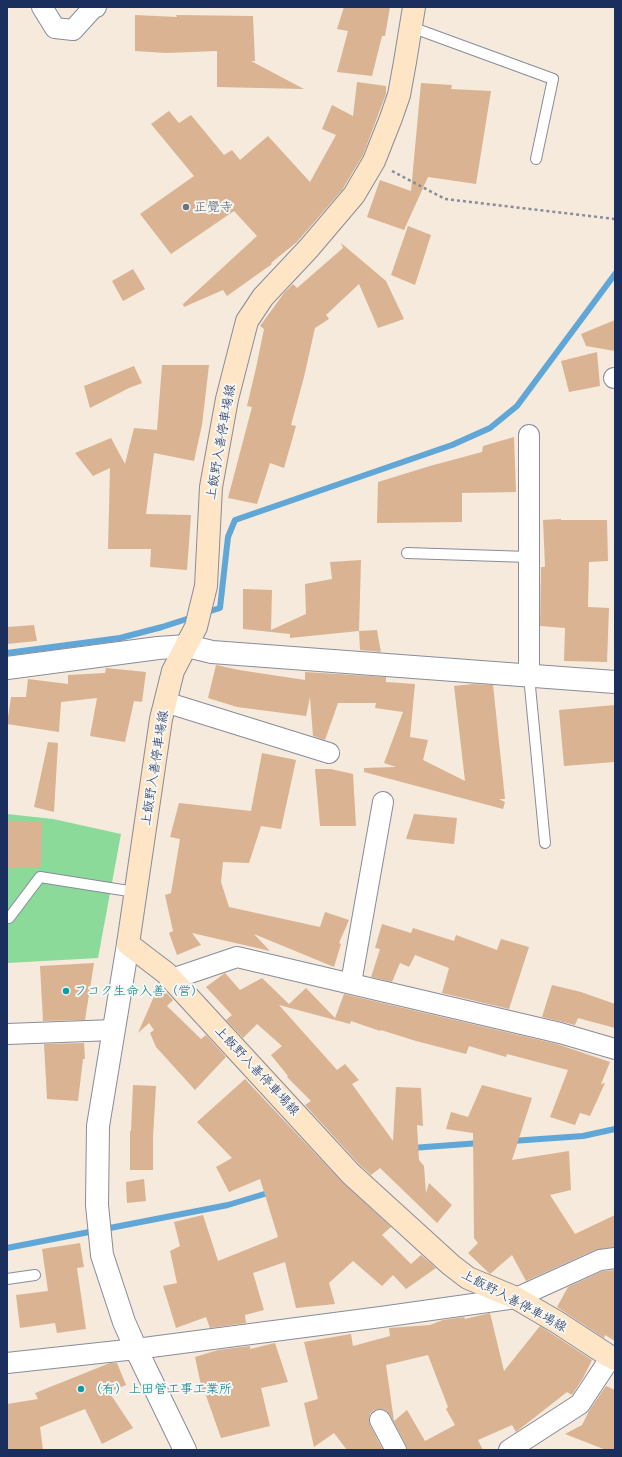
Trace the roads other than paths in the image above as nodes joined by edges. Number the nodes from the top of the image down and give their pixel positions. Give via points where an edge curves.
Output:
1 (42, 7) edge
2 (96, 7) edge
3 (412, 17) edge
4 (536, 159) dead end
5 (529, 435) dead end
6 (407, 553) dead end
7 (529, 557) junction
8 (187, 646) junction
9 (7, 668) edge
10 (528, 676) junction
11 (615, 682) edge
12 (165, 702) junction
13 (329, 753) dead end
14 (383, 802) dead end
15 (545, 843) dead end
16 (135, 892) junction
17 (9, 918) dead end
18 (128, 944) junction
19 (172, 979) junction
20 (351, 983) junction
21 (114, 1030) junction
22 (7, 1034) edge
23 (615, 1049) edge
24 (615, 1258) edge
25 (35, 1275) dead end
26 (7, 1279) edge
27 (516, 1298) junction
28 (136, 1349) junction
29 (613, 1358) edge
30 (7, 1363) edge
31 (380, 1420) dead end
32 (511, 1449) edge
33 (185, 1450) edge
34 (396, 1450) edge

1 - 2 street via 55,28 73,30
3 - 4 lane via 553,79
3 - 8 main road, 上飯野入善停車場線 via 398,95 374,161 354,195 264,296 247,321 227,399 211,488 206,586 196,627
5 - 7 street
6 - 7 lane
7 - 10 street
8 - 9 street
8 - 10 street via 212,652
8 - 12 main road, 上飯野入善停車場線 via 173,671
10 - 11 street
10 - 15 lane
12 - 13 street
12 - 16 main road, 上飯野入善停車場線
14 - 20 street
16 - 17 lane via 40,878
16 - 18 main road, 上飯野入善停車場線
18 - 19 main road, 上飯野入善停車場線
18 - 21 street
19 - 20 street via 237,957
19 - 27 main road, 上飯野入善停車場線 via 351,1174 468,1278
20 - 23 street via 560,1033
21 - 22 street
21 - 28 street via 98,1126 97,1205 102,1255 124,1322
24 - 27 street via 600,1260
25 - 26 lane
27 - 28 street
27 - 29 main road, 上飯野入善停車場線
28 - 30 street
28 - 33 street
29 - 32 street via 580,1404
31 - 34 street

